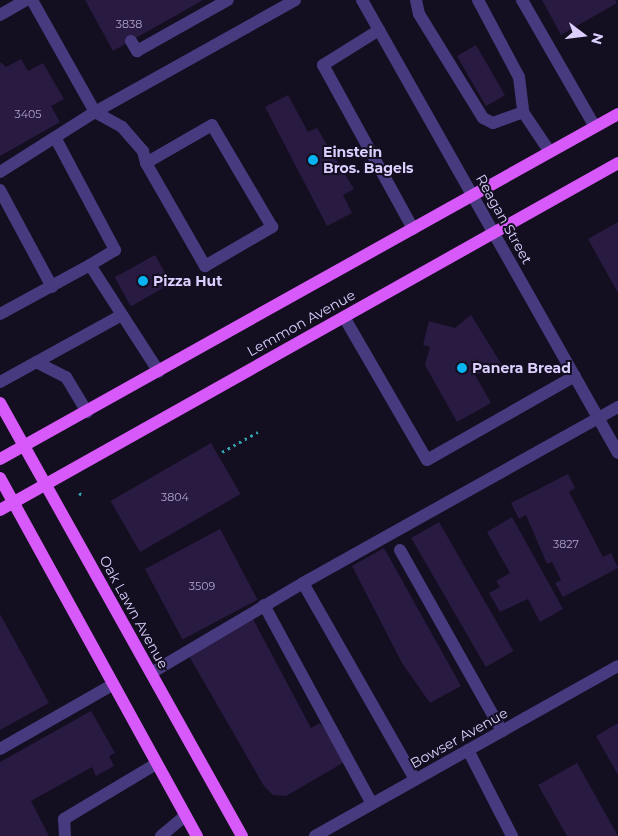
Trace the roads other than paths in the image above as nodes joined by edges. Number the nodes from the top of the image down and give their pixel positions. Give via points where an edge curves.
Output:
1 (26, 0) edge
2 (32, 0) edge
3 (228, 0) edge
4 (296, 0) edge
5 (416, 0) edge
6 (478, 0) edge
7 (522, 0) edge
8 (368, 2) edge
9 (0, 15) edge
10 (379, 30) junction
11 (132, 41) dead end
12 (95, 112) junction
13 (523, 112) junction
14 (618, 114) edge
15 (595, 127) junction
16 (56, 139) junction
17 (550, 152) junction
18 (618, 163) edge
19 (146, 164) junction
20 (0, 172) edge
21 (0, 190) edge
22 (474, 195) junction
23 (413, 229) junction
24 (494, 232) junction
25 (90, 265) junction
26 (52, 287) junction
27 (0, 314) edge
28 (122, 315) junction
29 (344, 317) junction
30 (36, 362) junction
31 (159, 372) junction
32 (575, 376) junction
33 (0, 382) edge
34 (0, 403) edge
35 (618, 407) edge
36 (87, 412) junction
37 (598, 418) junction
38 (25, 447) junction
39 (618, 453) edge
40 (0, 459) edge
41 (0, 478) edge
42 (46, 483) junction
43 (12, 502) junction
44 (0, 510) edge
45 (400, 550) dead end
46 (303, 583) junction
47 (264, 605) junction
48 (618, 666) edge
49 (151, 673) junction
50 (112, 685) junction
51 (502, 731) junction
52 (0, 749) edge
53 (468, 750) junction
54 (156, 764) junction
55 (415, 779) junction
56 (372, 804) junction
57 (185, 816) junction
58 (65, 836) edge
59 (160, 836) edge
60 (197, 836) edge
61 (242, 836) edge
62 (315, 836) edge
63 (512, 836) edge

1 - 9 street
2 - 12 street
3 - 11 street via 192,13 137,51
4 - 12 street
5 - 13 street via 419,14 483,118 493,123
6 - 13 street via 519,77
7 - 15 street
8 - 10 street, Reagan Street
10 - 22 street, Reagan Street
10 - 23 street via 323,66
12 - 16 street
12 - 19 street via 122,127 143,151
13 - 17 street
14 - 15 main road, Lemmon Avenue
15 - 17 main road, Lemmon Avenue
16 - 20 street
16 - 25 street via 115,250
17 - 22 main road, Lemmon Avenue
18 - 24 main road, Lemmon Avenue
19 - 19 street via 206,266 272,228 212,124
21 - 26 street
22 - 23 main road, Lemmon Avenue
22 - 24 street, Reagan Street
23 - 31 main road, Lemmon Avenue
24 - 29 main road, Lemmon Avenue
24 - 32 street, Reagan Street
25 - 26 street
25 - 28 street
26 - 27 street
28 - 30 street
28 - 31 street
29 - 32 street via 427,460
29 - 42 main road, Lemmon Avenue
30 - 33 street
30 - 36 street via 66,377
31 - 36 main road, Lemmon Avenue
32 - 37 street, Reagan Street
34 - 38 main road, Oak Lawn Avenue
35 - 37 street
36 - 38 main road, Lemmon Avenue
37 - 39 street, Reagan Street
37 - 46 street
38 - 40 main road, Lemmon Avenue
38 - 42 main road, Oak Lawn Avenue
41 - 43 main road
42 - 43 main road, Lemmon Avenue
42 - 49 main road, Oak Lawn Avenue
43 - 44 main road, Lemmon Avenue
43 - 50 main road
45 - 51 street
46 - 47 street
46 - 55 street
47 - 49 street
47 - 56 street
48 - 51 street, Bowser Avenue
49 - 61 main road, Oak Lawn Avenue
50 - 52 street
50 - 54 main road
51 - 53 street, Bowser Avenue
53 - 55 street, Bowser Avenue
53 - 63 street
54 - 57 main road
54 - 58 street via 64,819
55 - 56 street, Bowser Avenue
56 - 62 street, Bowser Avenue
57 - 59 street
57 - 60 main road

